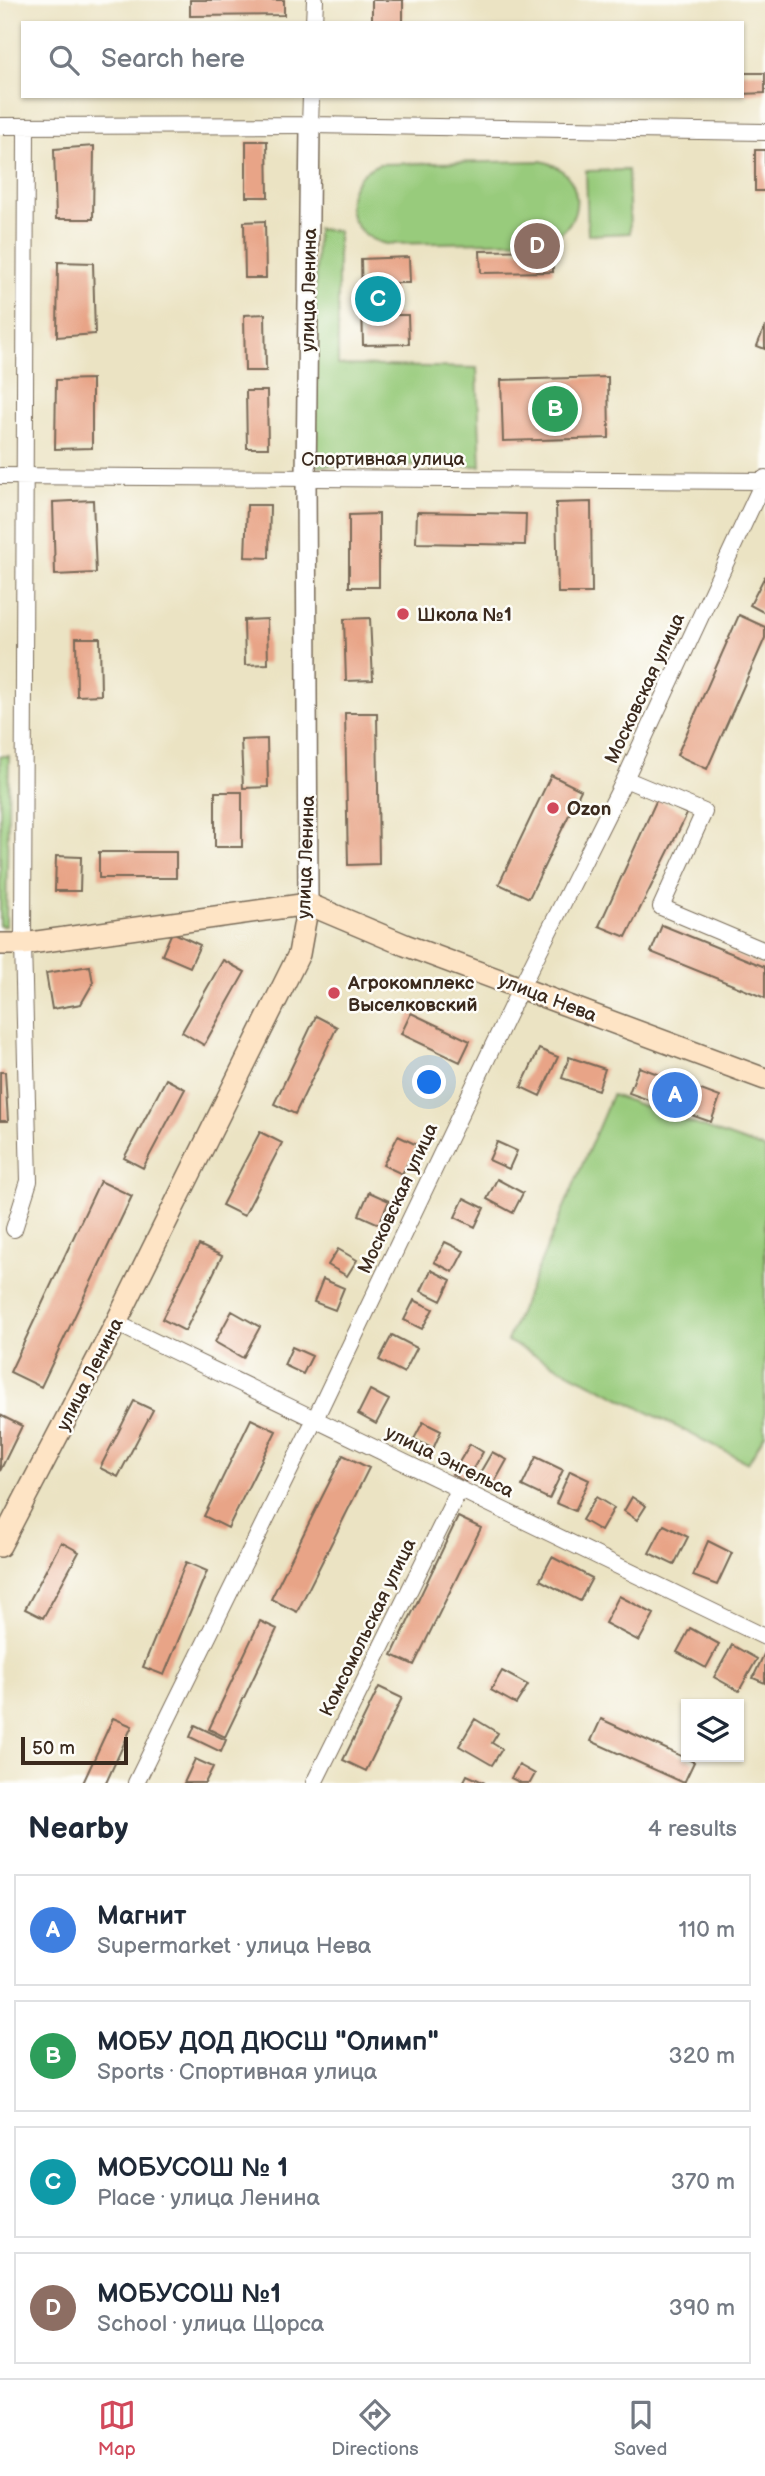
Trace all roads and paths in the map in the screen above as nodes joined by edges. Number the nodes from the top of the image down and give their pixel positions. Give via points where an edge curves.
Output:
1 (315, 0) edge
2 (314, 21) edge
3 (311, 98) edge
4 (310, 125) junction
5 (26, 126) junction
6 (0, 127) edge
7 (765, 132) edge
8 (0, 476) edge
9 (25, 476) junction
10 (306, 479) junction
11 (765, 480) edge
12 (625, 779) junction
13 (307, 904) junction
14 (0, 944) edge
15 (23, 944) junction
16 (765, 951) edge
17 (521, 987) junction
18 (765, 1079) edge
19 (14, 1229) dead end
20 (116, 1323) junction
21 (315, 1419) junction
22 (459, 1490) junction
23 (0, 1546) edge
24 (765, 1637) edge
25 (136, 1783) edge
26 (314, 1783) edge

1 - 2 street
3 - 4 street, улица Ленина
4 - 5 street
4 - 7 street
4 - 10 street, улица Ленина
5 - 6 street
5 - 9 street
8 - 9 street, Спортивная улица
9 - 10 street, Спортивная улица
9 - 15 street
10 - 11 street, Спортивная улица
10 - 13 street, улица Ленина
11 - 12 street, Московская улица
12 - 16 street via 704,812 661,907
12 - 17 street, Московская улица
13 - 15 main road
13 - 17 main road, улица Нева
13 - 20 main road, улица Ленина via 299,954
14 - 15 main road
15 - 19 street via 29,1181
17 - 18 main road, улица Нева
17 - 21 street, Московская улица
20 - 21 street, улица Энгельса
20 - 23 main road, улица Ленина
21 - 22 street, улица Энгельса
21 - 25 street, Московская улица
22 - 24 street, улица Энгельса
22 - 26 street, Комсомольская улица

